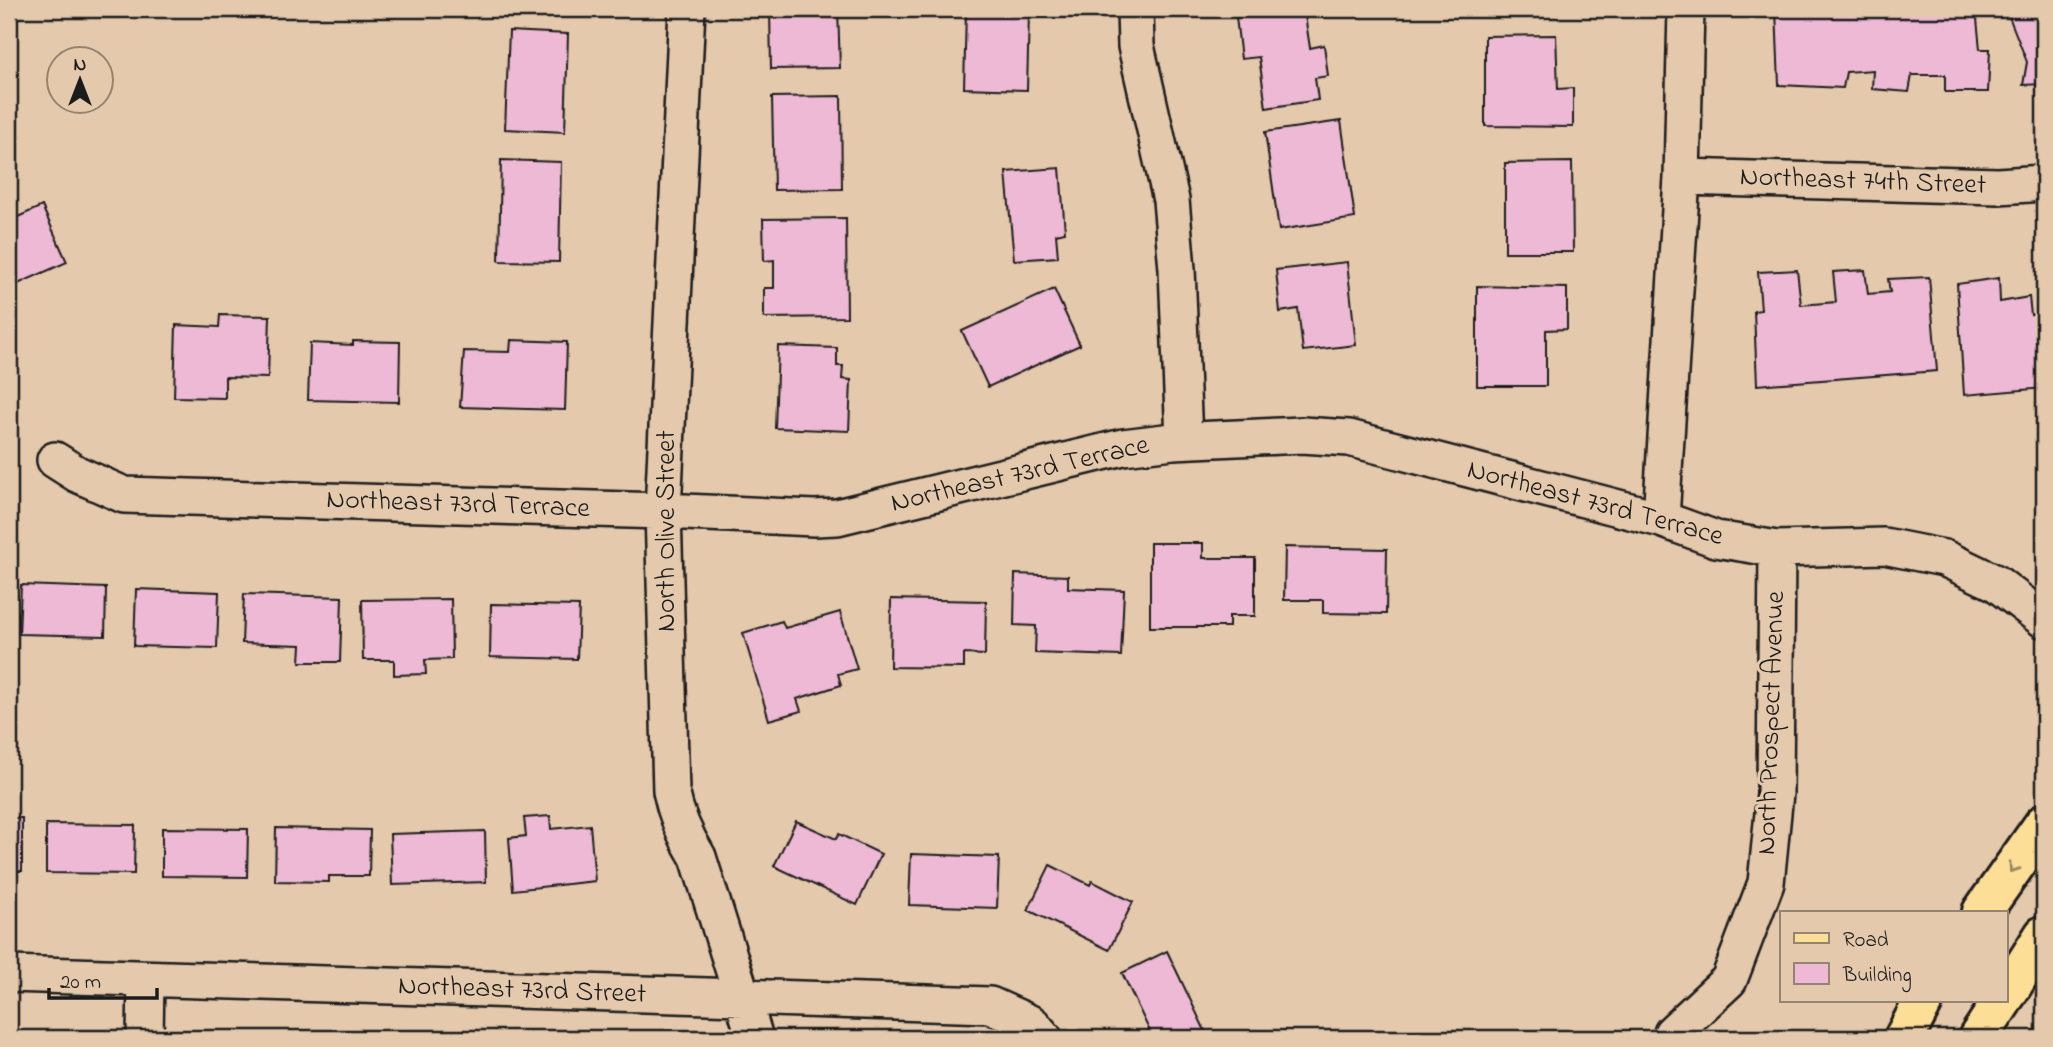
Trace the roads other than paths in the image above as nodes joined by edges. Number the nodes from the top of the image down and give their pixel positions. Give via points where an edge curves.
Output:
1 (687, 9) edge
2 (1135, 9) edge
3 (1686, 9) edge
4 (1682, 177) junction
5 (2044, 183) edge
6 (1184, 440) junction
7 (55, 460) dead end
8 (663, 511) junction
9 (1661, 519) junction
10 (1777, 550) junction
11 (2044, 620) edge
12 (2044, 824) edge
13 (1983, 911) edge
14 (2044, 935) edge
15 (9, 974) edge
16 (146, 979) junction
17 (2008, 992) edge
18 (741, 998) junction
19 (1923, 1002) edge
20 (2002, 1002) edge
21 (1038, 1031) edge
22 (1672, 1033) dead end
23 (145, 1038) edge
24 (755, 1038) edge
25 (1904, 1038) edge
26 (1978, 1038) edge

1 - 8 street, North Olive Street
2 - 6 street via 1136,46 1171,200
3 - 4 street
4 - 5 street, Northeast 74th Street via 1998,186
4 - 9 street
6 - 8 street, Northeast 73rd Terrace via 1123,447 837,517
6 - 9 street, Northeast 73rd Terrace via 1302,435 1349,438
7 - 8 street, Northeast 73rd Terrace via 124,495
8 - 18 street, North Olive Street via 671,791 680,825 698,858
9 - 10 street, Northeast 73rd Terrace via 1716,538
10 - 11 street, Northeast 73rd Terrace via 1884,547 1944,558 1996,583
10 - 22 street, North Prospect Avenue via 1776,793 1766,883 1729,980
12 -> 13 main road
14 - 17 main road
15 - 16 street, Northeast 73rd Street
16 - 18 street, Northeast 73rd Street
16 - 23 street
18 - 21 street, Northeast 73rd Street via 990,1005
18 - 24 street, North Olive Street
19 - 25 main road
20 - 26 main road

